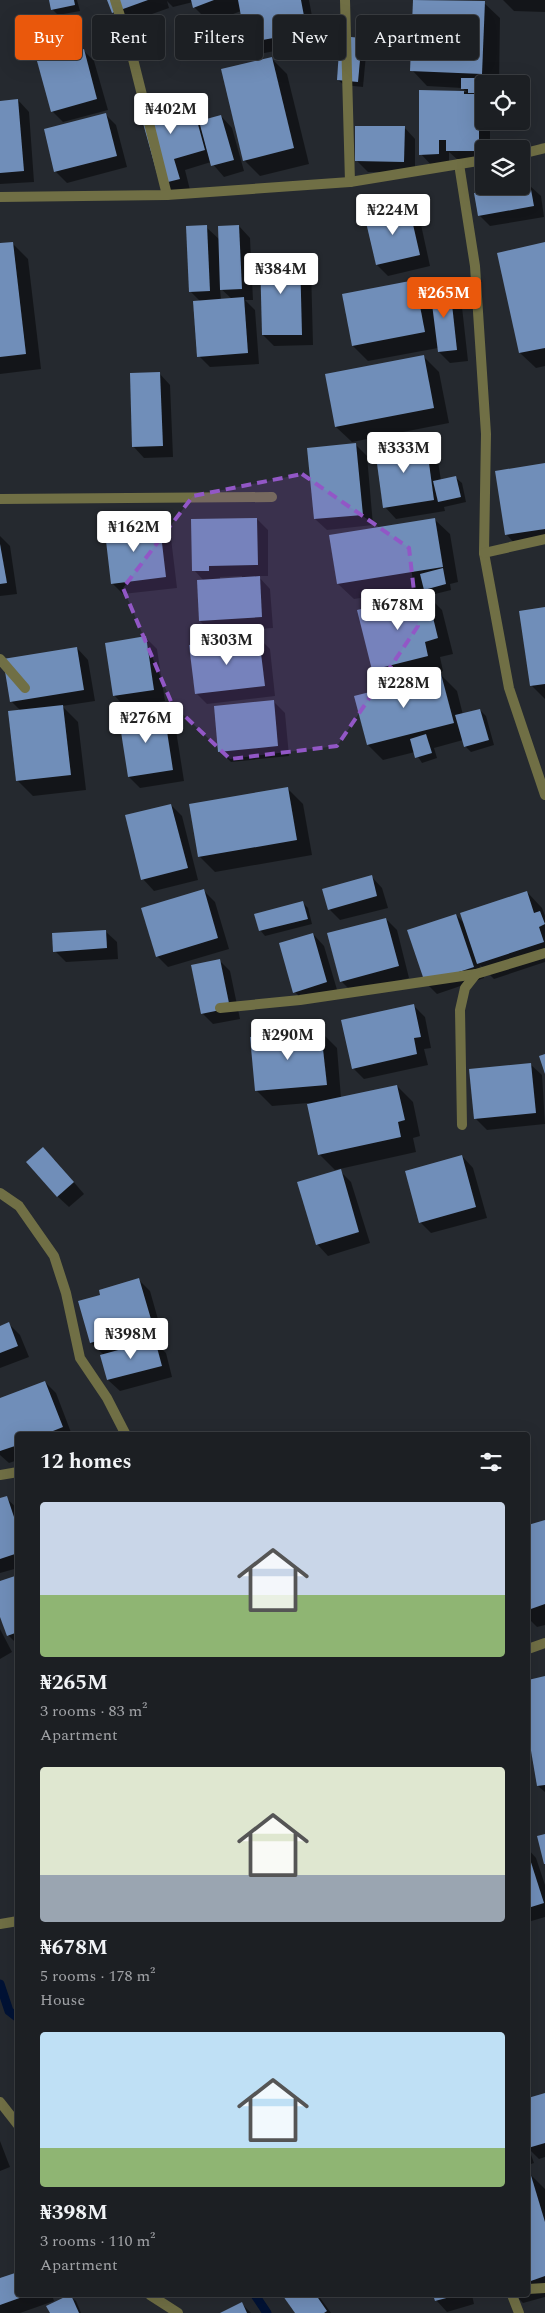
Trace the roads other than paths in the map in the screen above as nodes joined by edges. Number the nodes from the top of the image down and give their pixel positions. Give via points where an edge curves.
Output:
1 (115, 0) edge
2 (345, 0) edge
3 (545, 148) edge
4 (530, 152) edge
5 (475, 161) edge
6 (459, 164) junction
7 (350, 182) junction
8 (167, 195) junction
9 (0, 197) edge
10 (272, 497) dead end
11 (0, 499) edge
12 (545, 539) edge
13 (484, 553) junction
14 (0, 659) edge
15 (25, 688) dead end
16 (545, 795) edge
17 (545, 953) edge
18 (476, 974) junction
19 (220, 1008) dead end
20 (462, 1125) dead end
21 (0, 1193) edge
22 (124, 1432) edge
23 (15, 1473) edge
24 (0, 1476) edge
25 (545, 1643) edge
26 (530, 1648) edge
27 (15, 1922) edge
28 (0, 1924) edge
29 (0, 2102) edge
30 (15, 2121) edge
31 (545, 2288) edge
32 (530, 2289) edge
33 (153, 2297) edge
34 (513, 2297) edge
35 (178, 2313) edge
36 (519, 2313) edge

1 - 8 street
2 - 7 street
3 - 4 street
5 - 6 street
6 - 7 street
6 - 13 street via 475,266 482,365 486,434
7 - 8 street
8 - 9 street
10 - 11 street
12 - 13 street
13 - 16 street via 509,688
14 - 15 street
17 - 18 street
18 - 19 street via 300,1000
18 - 20 street via 465,988 460,1010
21 - 22 street via 19,1206 54,1256 80,1358 107,1398
23 - 24 street
25 - 26 street
27 - 28 street
29 - 30 street
31 - 32 street
33 - 35 street
34 - 36 street

